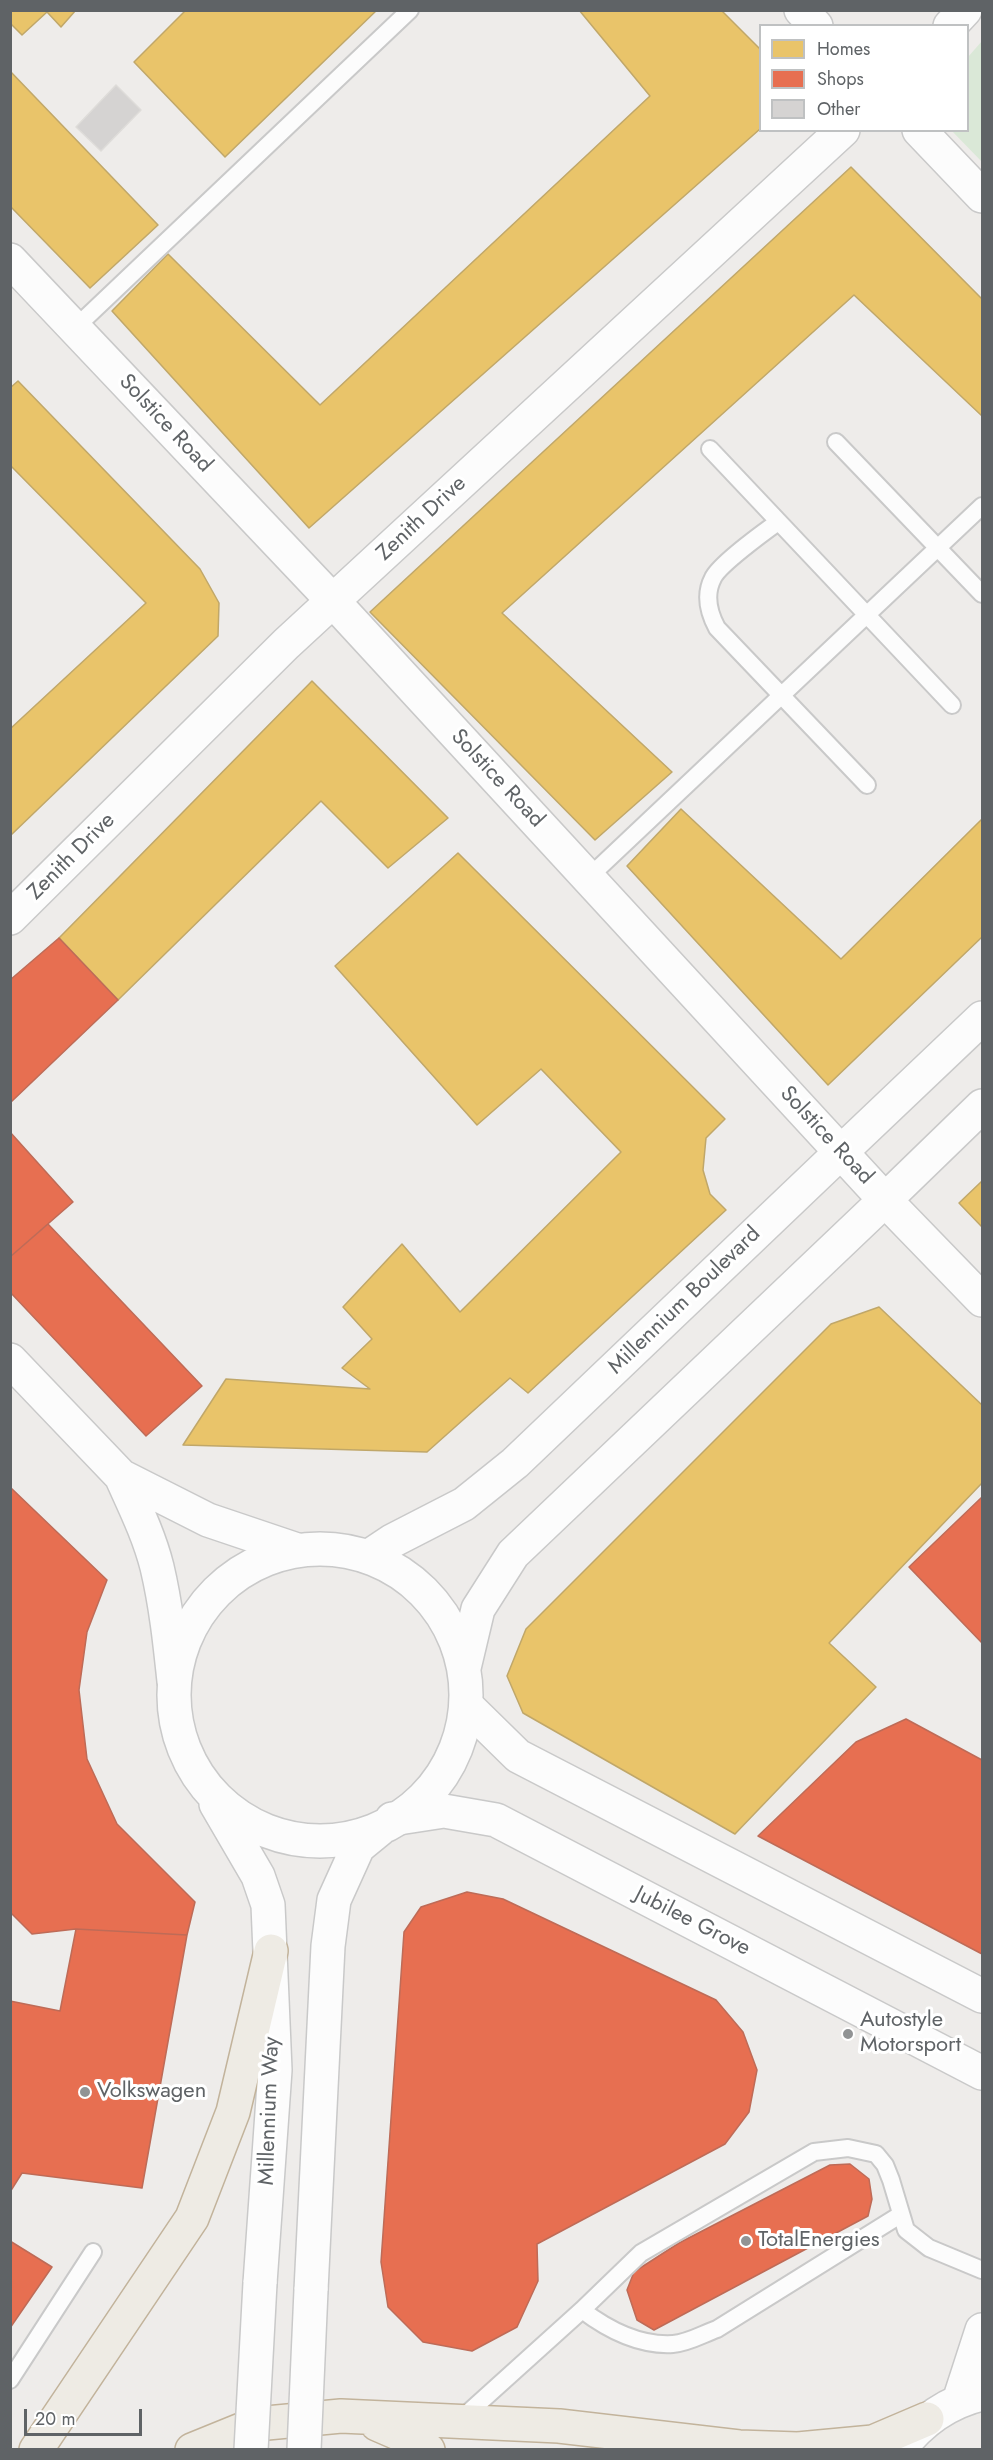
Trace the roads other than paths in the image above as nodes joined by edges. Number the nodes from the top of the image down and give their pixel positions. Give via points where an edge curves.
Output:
1 (410, 10) edge
2 (801, 10) edge
3 (965, 10) edge
4 (814, 24) edge
5 (952, 24) edge
6 (841, 132) edge
7 (921, 132) edge
8 (982, 196) edge
9 (10, 260) edge
10 (75, 328) junction
11 (836, 442) dead end
12 (710, 449) dead end
13 (982, 506) edge
14 (778, 522) junction
15 (939, 547) junction
16 (982, 594) edge
17 (333, 601) junction
18 (866, 616) junction
19 (782, 696) junction
20 (952, 705) dead end
21 (867, 785) dead end
22 (588, 878) junction
23 (10, 918) edge
24 (982, 1018) edge
25 (982, 1107) edge
26 (841, 1152) junction
27 (885, 1200) junction
28 (982, 1300) edge
29 (10, 1360) edge
30 (121, 1476) junction
31 (297, 1550) junction
32 (368, 1557) junction
33 (464, 1668) junction
34 (174, 1682) junction
35 (467, 1706) junction
36 (207, 1788) junction
37 (387, 1823) junction
38 (271, 1951) junction
39 (982, 1996) edge
40 (982, 2073) edge
41 (900, 2215) junction
42 (93, 2252) dead end
43 (982, 2270) edge
44 (582, 2310) junction
45 (982, 2330) edge
46 (10, 2380) edge
47 (971, 2397) edge
48 (340, 2416) junction
49 (927, 2420) junction
50 (459, 2422) junction
51 (36, 2450) edge
52 (192, 2450) edge
53 (251, 2450) edge
54 (304, 2450) edge
55 (428, 2450) edge
56 (899, 2450) edge

1 - 10 lane
2 - 4 street
3 - 5 street
6 - 17 street, Zenith Drive
7 - 8 street
9 - 10 street, Solstice Road
10 - 17 street, Solstice Road
11 - 15 lane
12 - 14 lane
13 - 15 lane
14 - 18 lane
14 - 19 lane via 713,578 708,597 709,614 717,628
15 - 16 lane
15 - 18 lane
17 - 22 street, Solstice Road
17 - 23 street, Zenith Drive
18 - 19 lane
18 - 20 lane
19 - 21 lane
19 - 22 lane
22 - 26 street, Solstice Road
24 - 26 street, Millennium Boulevard
25 - 27 street
26 - 27 street, Solstice Road
26 - 32 street, Millennium Boulevard via 515,1462 464,1504
27 - 28 street, Solstice Road
27 - 33 street via 513,1554 478,1609
29 - 30 street
30 - 31 street via 208,1520
30 - 34 street via 156,1564 166,1609
31 - 32 street
31 - 34 street via 258,1563 216,1592 187,1633
32 - 33 street via 393,1569 426,1594 451,1628
33 - 35 street
34 - 36 street via 180,1738
35 - 37 street via 458,1747 438,1783 409,1812
35 - 39 street via 518,1756
36 - 37 street via 226,1808 249,1823 301,1840 355,1837
36 - 38 street, Millennium Way via 258,1876 268,1905
37 - 40 street, Jubilee Grove via 444,1811 496,1820
37 - 54 street, bridge via 358,1847 334,1900 328,1946
38 - 51 highway via 233,2112 192,2218
38 - 53 street, Millennium Way, bridge via 275,2070
41 - 43 lane via 906,2230 929,2248
41 - 44 lane via 717,2329 685,2342 657,2343 631,2336 607,2328
41 - 44 lane via 891,2180 876,2154 848,2148 814,2152 641,2253
42 - 46 lane
44 - 50 lane
45 - 47 street
47 - 49 street
48 - 50 highway
48 - 52 highway via 256,2424
48 - 55 highway via 380,2425
49 - 50 highway via 873,2442 798,2449 739,2447 559,2426
49 - 56 street

